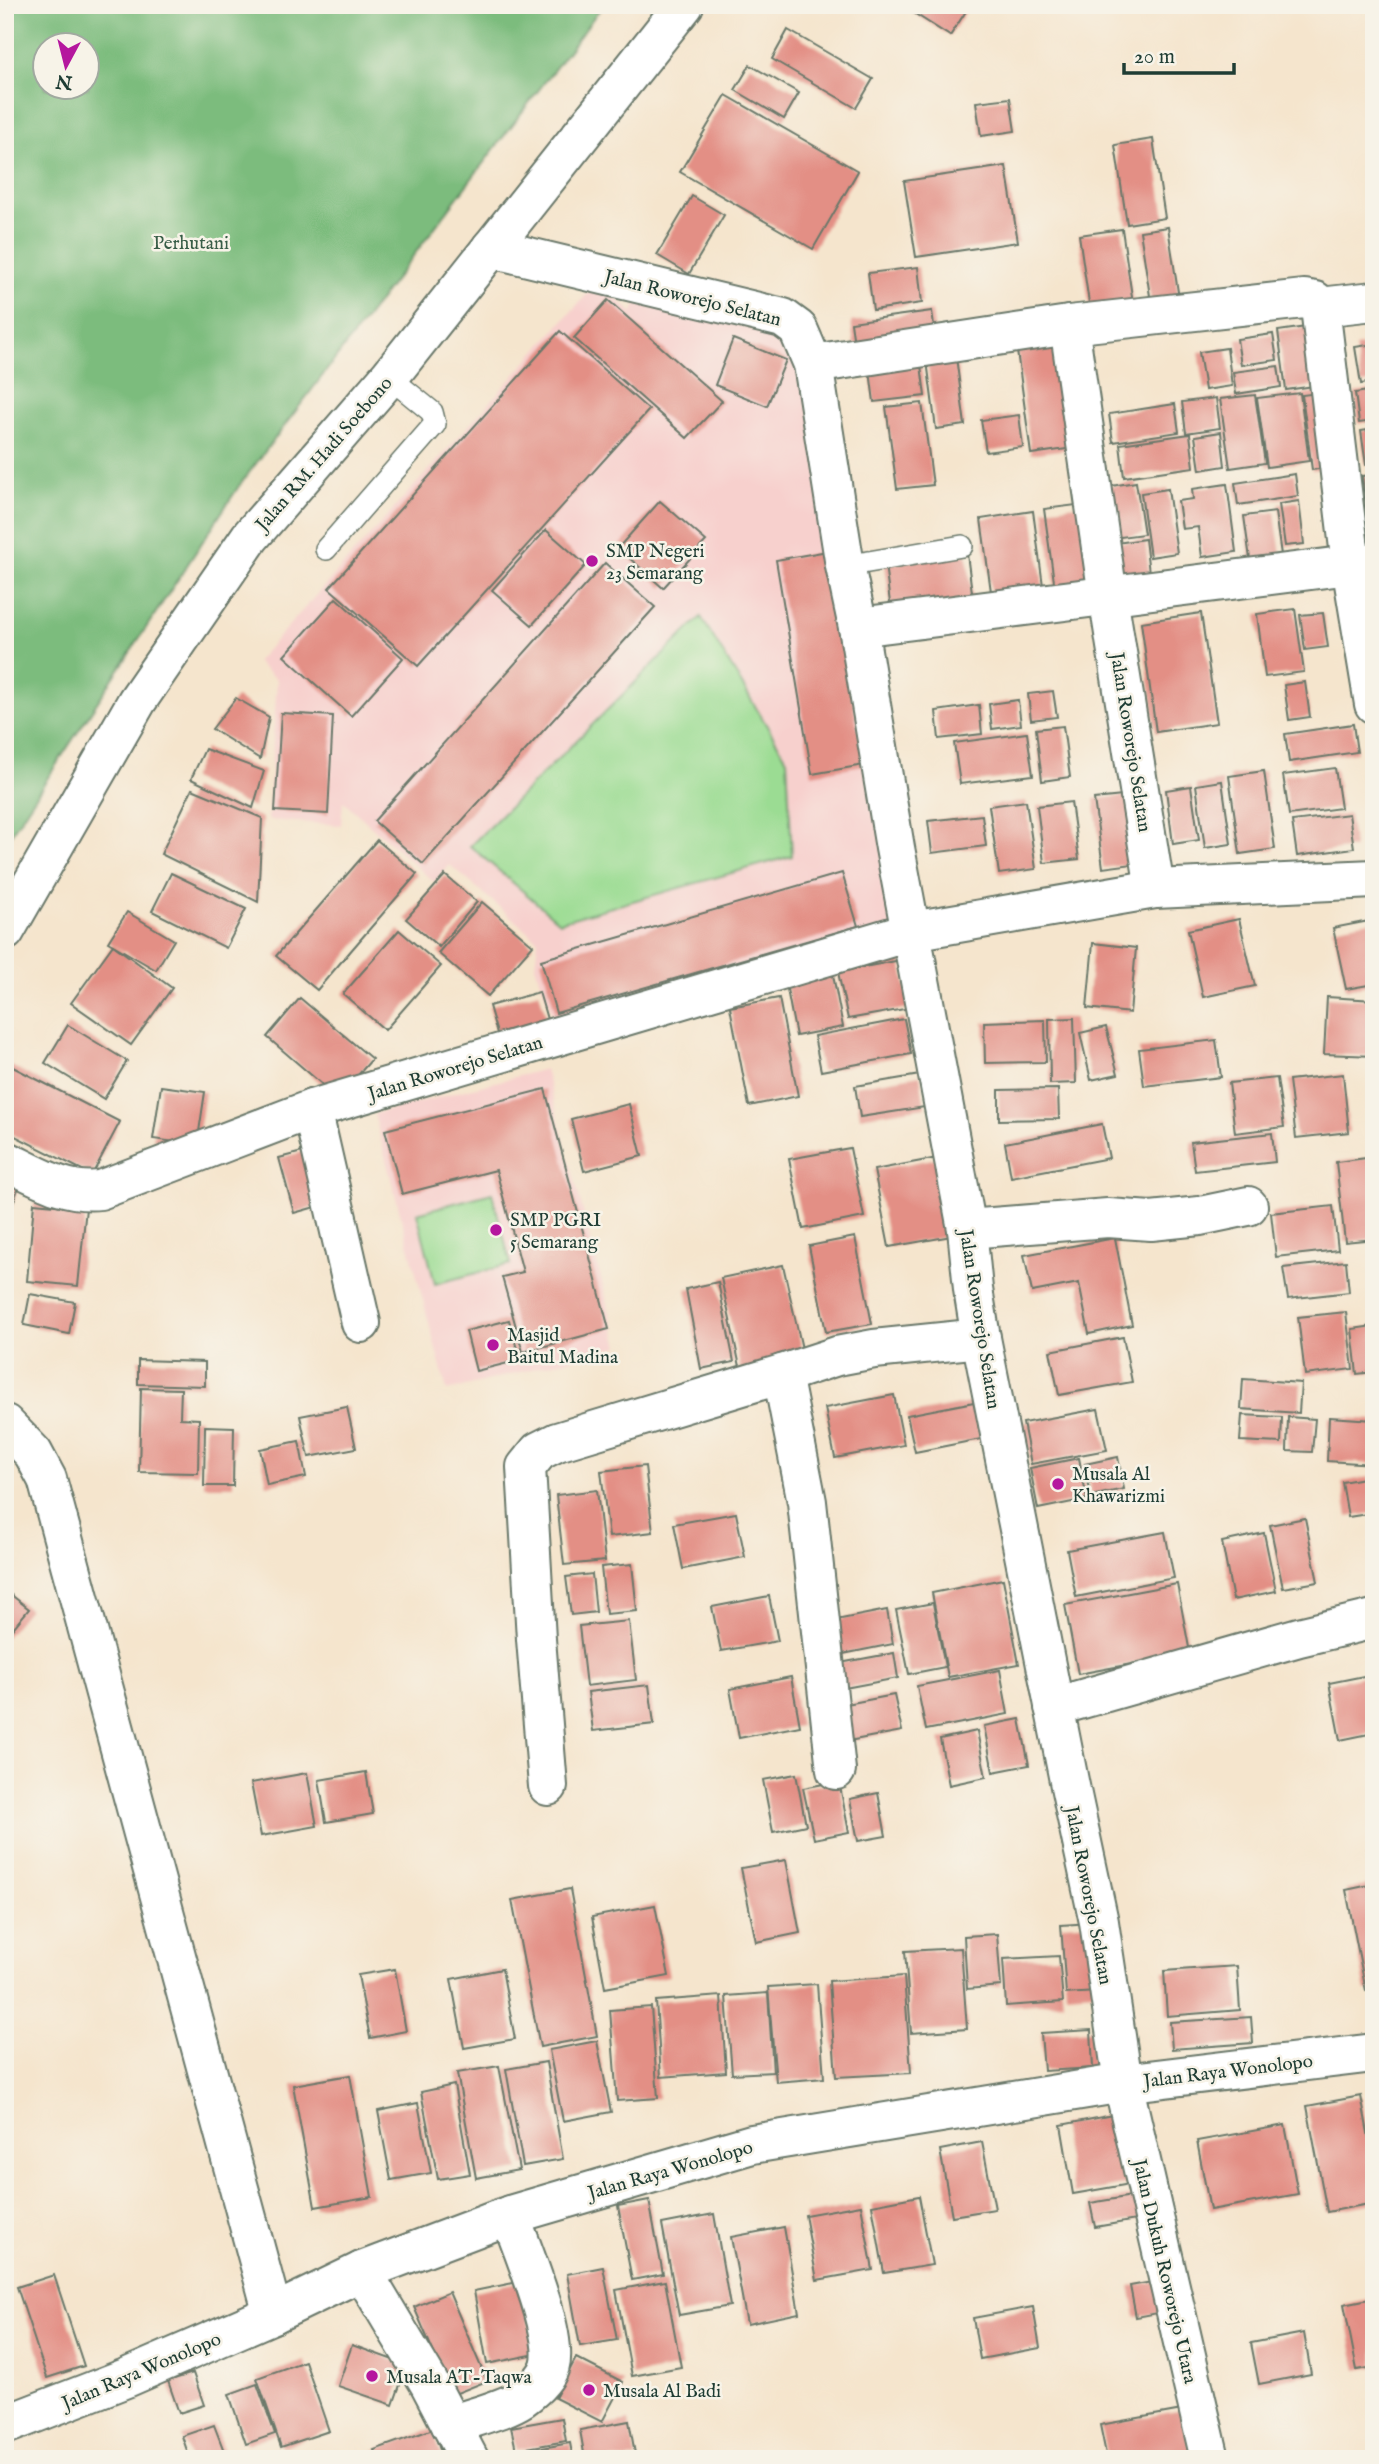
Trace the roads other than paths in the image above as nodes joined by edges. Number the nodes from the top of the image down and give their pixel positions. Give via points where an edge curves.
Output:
1 (684, 5) edge
2 (491, 248) junction
3 (1374, 301) edge
4 (1320, 307) junction
5 (1069, 325) junction
6 (813, 363) junction
7 (389, 377) junction
8 (962, 546) dead end
9 (326, 549) dead end
10 (1363, 564) edge
11 (845, 566) junction
12 (1108, 596) junction
13 (858, 628) junction
14 (1374, 704) edge
15 (1374, 879) edge
16 (1155, 889) junction
17 (5, 931) edge
18 (912, 931) junction
19 (312, 1109) junction
20 (5, 1160) edge
21 (1248, 1206) dead end
22 (968, 1229) junction
23 (361, 1322) dead end
24 (981, 1338) junction
25 (782, 1374) junction
26 (5, 1424) edge
27 (1374, 1619) edge
28 (1054, 1707) junction
29 (836, 1770) dead end
30 (548, 1786) dead end
31 (1374, 2053) edge
32 (1123, 2083) junction
33 (510, 2215) junction
34 (362, 2271) junction
35 (273, 2314) junction
36 (5, 2425) edge
37 (451, 2425) junction
38 (469, 2459) edge
39 (1210, 2459) edge

1 - 2 street, Jalan RM. Hadi Soebono
2 - 6 street, Jalan Roworejo Selatan via 783,318 799,329
2 - 7 street, Jalan RM. Hadi Soebono
3 - 4 street
4 - 5 street via 1304,299
4 - 10 street
5 - 6 street
5 - 12 street, Jalan Roworejo Selatan
6 - 11 street, Jalan Roworejo Selatan
7 - 9 lane via 432,412 435,424
7 - 17 street, Jalan RM. Hadi Soebono via 243,548 137,701
8 - 11 lane
10 - 12 street
10 - 14 street
11 - 13 street, Jalan Roworejo Selatan
12 - 13 street
12 - 16 street, Jalan Roworejo Selatan
13 - 18 street, Jalan Roworejo Selatan
15 - 16 street, Jalan Roworejo Selatan
16 - 18 street, Jalan Roworejo Selatan
18 - 19 street, Jalan Roworejo Selatan
18 - 22 street, Jalan Roworejo Selatan
19 - 20 street, Jalan Roworejo Selatan via 100,1190 62,1188
19 - 23 street
21 - 22 street via 1151,1221 1096,1219
22 - 24 street, Jalan Roworejo Selatan
24 - 25 street via 874,1349
24 - 28 street, Jalan Roworejo Selatan
25 - 29 street via 807,1503
25 - 30 street via 557,1442 539,1451 526,1467
26 - 35 street via 33,1454 47,1479
27 - 28 street
28 - 32 street, Jalan Roworejo Selatan via 1100,1922
31 - 32 street, Jalan Raya Wonolopo
32 - 33 street, Jalan Raya Wonolopo via 752,2144
32 - 39 street, Jalan Dukuh Roworejo Utara
33 - 34 street, Jalan Raya Wonolopo
33 - 37 street via 546,2323 552,2348 550,2365 545,2377 519,2400
34 - 35 street, Jalan Raya Wonolopo
34 - 37 street
35 - 36 street, Jalan Raya Wonolopo
37 - 38 street

